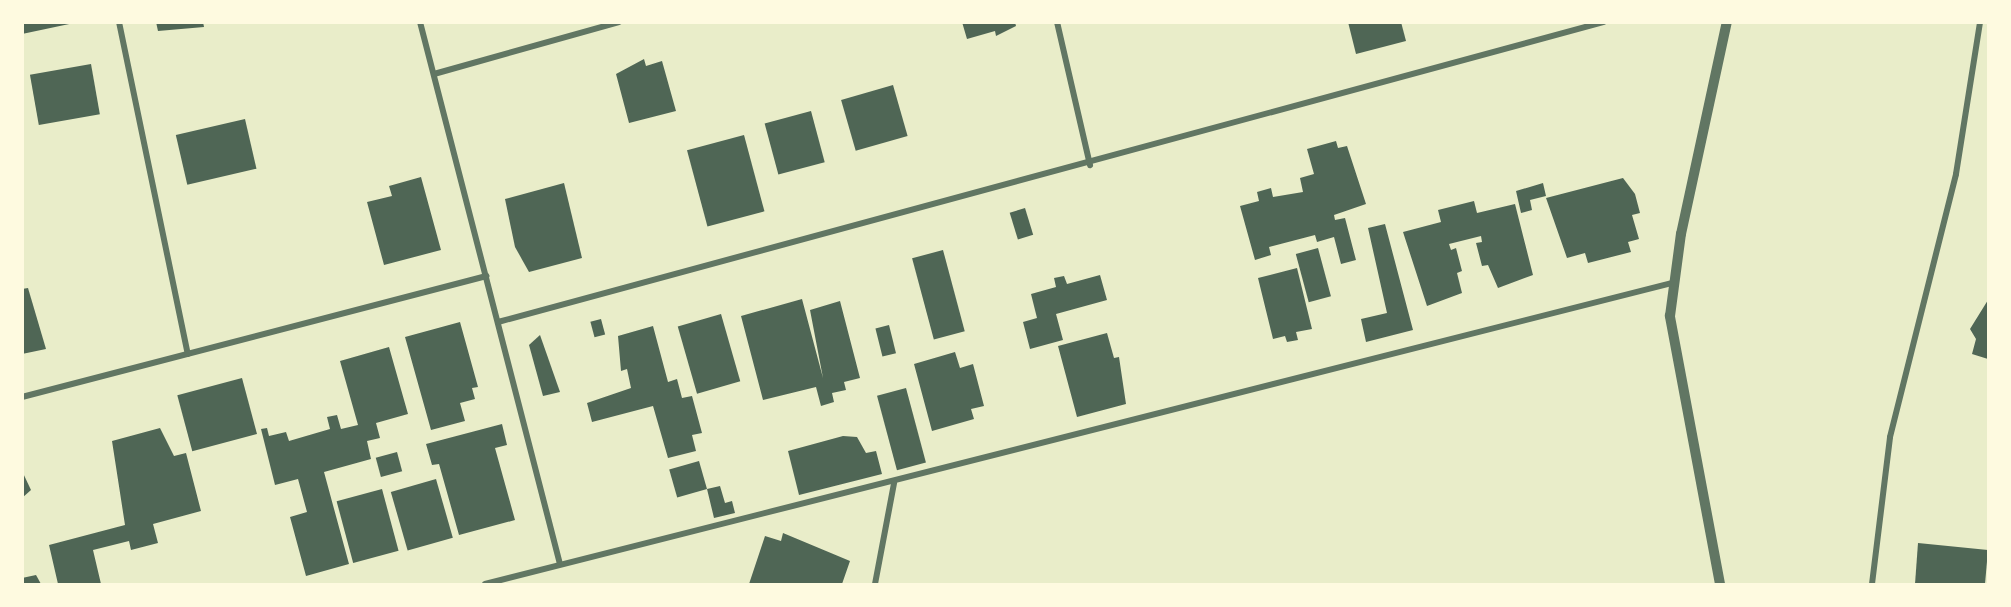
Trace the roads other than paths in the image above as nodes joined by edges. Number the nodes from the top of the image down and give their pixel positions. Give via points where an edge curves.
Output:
1 (119, 22) edge
2 (420, 22) edge
3 (619, 22) edge
4 (1057, 22) edge
5 (1604, 22) edge
6 (1727, 22) edge
7 (1980, 22) edge
8 (434, 74) junction
9 (1090, 165) junction
10 (486, 276) junction
11 (1672, 283) junction
12 (498, 322) junction
13 (188, 354) junction
14 (22, 397) edge
15 (894, 483) junction
16 (560, 564) junction
17 (485, 585) edge
18 (874, 585) edge
19 (1720, 585) edge
20 (1872, 585) edge

1 - 13 street
2 - 8 street
3 - 8 street
4 - 9 street
5 - 9 street
6 - 11 street
7 - 20 street via 1956,174 1890,437
8 - 10 street
9 - 12 street
10 - 12 street
10 - 13 street
11 - 15 street
11 - 19 street via 1674,349
12 - 16 street
13 - 14 street
15 - 16 street
15 - 18 street
16 - 17 street

